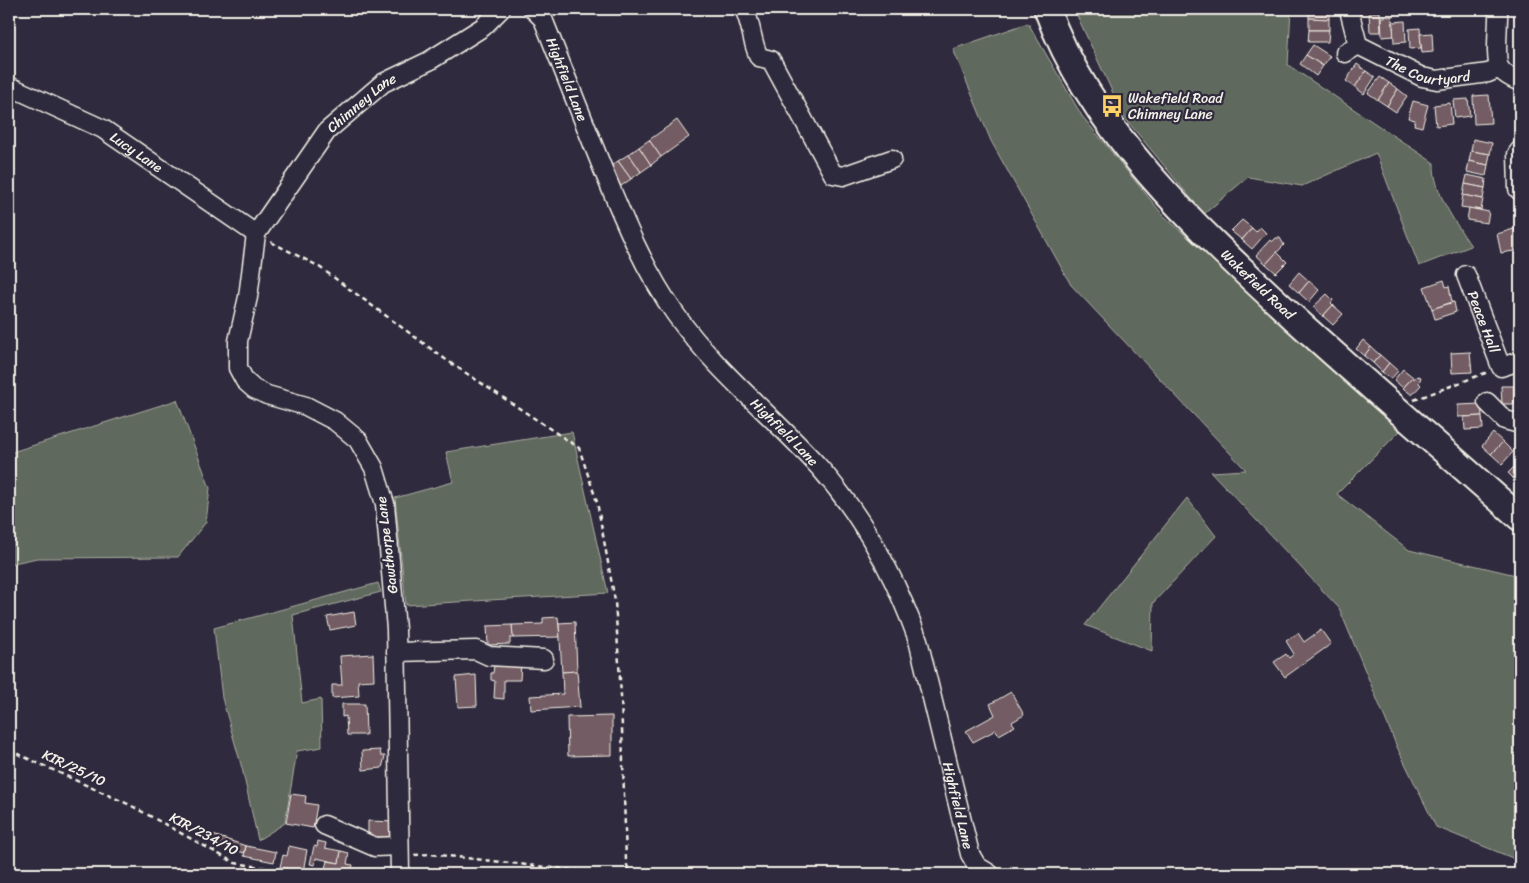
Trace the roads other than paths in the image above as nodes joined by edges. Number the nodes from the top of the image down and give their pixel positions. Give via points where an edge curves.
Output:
1 (501, 9) edge
2 (533, 9) edge
3 (744, 9) edge
4 (1047, 9) edge
5 (1498, 9) edge
6 (1350, 14) dead end
7 (1500, 68) junction
8 (1520, 82) edge
9 (9, 86) edge
10 (1520, 150) edge
11 (892, 159) dead end
12 (1520, 191) edge
13 (256, 234) junction
14 (1466, 275) dead end
15 (1520, 361) edge
16 (1487, 402) dead end
17 (1519, 423) edge
18 (1520, 518) edge
19 (396, 652) junction
20 (544, 659) dead end
21 (324, 825) dead end
22 (400, 851) junction
23 (400, 874) edge
24 (990, 874) edge

1 - 13 street, Chimney Lane via 483,26 429,61 383,83 327,131
2 - 24 street, Highfield Lane via 543,19 625,221 663,296 710,358 835,486 880,552 918,640 970,854 976,866
3 - 11 street via 750,21 752,44 759,57 771,60 833,174 843,176
4 - 18 highway, Wakefield Road via 1072,68 1095,104 1170,198 1239,268
5 - 7 street via 1497,59
6 - 7 street, The Courtyard via 1351,49 1422,77 1437,80 1488,73
7 - 8 street
9 - 13 street, Lucy Lane via 104,129
10 - 12 street via 1517,154
13 - 19 street, Gawthorpe Lane via 248,298 238,341 238,368 254,389 306,406 335,421 358,440 374,468 385,504
14 - 15 street, Peace Hall via 1501,368
16 - 17 street via 1505,420
19 - 20 street via 476,650 489,656
19 - 22 street, Gawthorpe Lane
21 - 22 street via 375,848
22 - 23 street, Gawthorpe Lane

